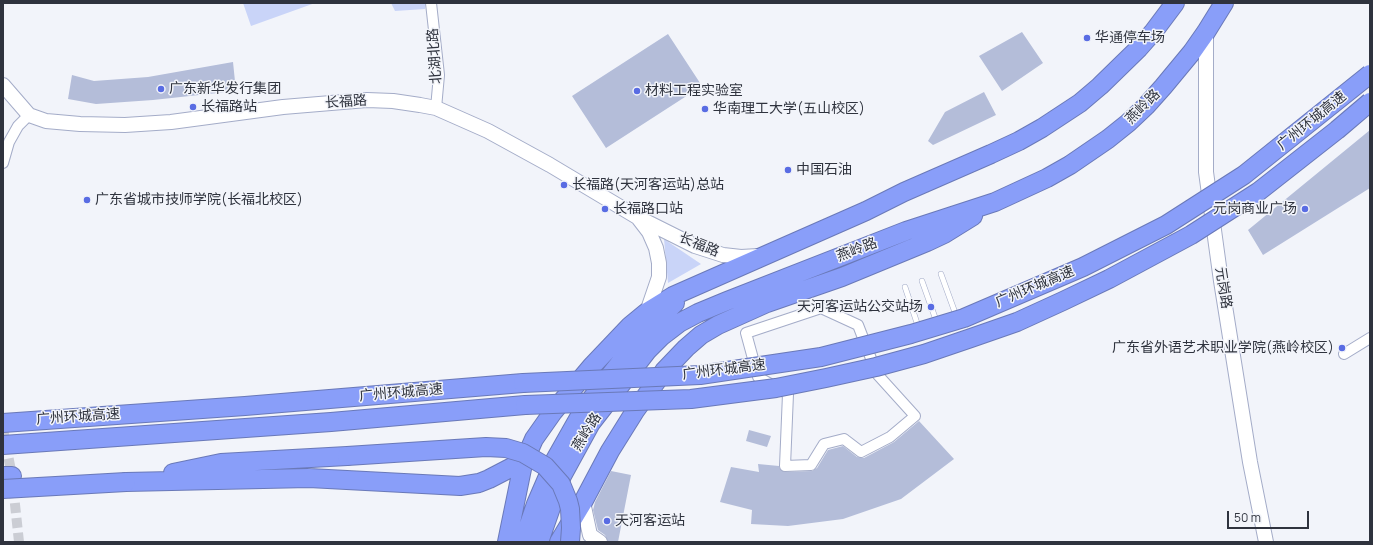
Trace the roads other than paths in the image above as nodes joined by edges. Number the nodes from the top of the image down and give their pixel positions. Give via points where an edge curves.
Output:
1 (431, 3) edge
2 (1175, 3) edge
3 (1224, 3) edge
4 (1206, 32) junction
5 (1370, 74) edge
6 (3, 85) edge
7 (1370, 102) edge
8 (436, 108) junction
9 (29, 115) junction
10 (3, 163) edge
11 (995, 202) junction
12 (637, 217) junction
13 (764, 255) junction
14 (941, 274) dead end
15 (922, 281) dead end
16 (697, 284) junction
17 (905, 287) dead end
18 (647, 312) junction
19 (959, 324) dead end
20 (940, 331) dead end
21 (922, 337) dead end
22 (1370, 338) edge
23 (1344, 354) dead end
24 (3, 423) edge
25 (3, 445) edge
26 (861, 452) joint
27 (525, 457) junction
28 (6, 480) edge
29 (126, 482) junction
30 (583, 502) junction
31 (508, 536) edge
32 (522, 542) edge
33 (539, 542) edge
34 (558, 542) edge
35 (570, 542) edge
36 (600, 542) edge
37 (1266, 542) edge

1 - 8 street, 北湖北路 via 439,74
2 - 13 highway via 1139,48 1100,86 1080,103 1042,128 1020,141
3 - 4 highway, 燕岭路
4 - 11 highway, 燕岭路 via 1163,88 1128,123 1070,165
4 - 37 street, 元岗路 via 1206,172 1246,438
5 - 24 highway, 广州环城高速, bridge via 1244,175 1166,225 1083,267 964,318 821,357 700,375 523,383
6 - 9 street
7 - 25 highway, 广州环城高速, bridge via 1258,192 1191,235 1130,268 1017,322 924,354 876,367 776,388 691,398 525,405 331,422
8 - 9 street, 长福路 via 367,100 125,125 46,121
8 - 12 street, 长福路 via 504,140
9 - 10 street via 18,126 9,142
11 - 30 highway via 927,242 842,277 767,303 701,335 664,371 635,411
11 - 33 highway, 燕岭路 via 906,231 727,301 679,323 643,356 591,423 562,476
12 - 13 street, 长福路 via 708,251 741,257
12 - 18 street, 长福路 via 649,232 659,263 659,276
13 - 16 highway
14 - 19 lane
15 - 20 lane
16 - 18 highway
16 - 32 highway via 646,332 585,407 555,460
17 - 21 lane
18 - 27 highway via 612,344 553,412
22 - 23 street
26 - 26 street via 890,437 915,416 877,374 858,325 821,308 746,333 758,377 788,394 784,466 811,465 824,444 844,440
27 - 29 highway via 516,465 489,479 460,486 309,478
27 - 31 highway
28 - 29 highway, bridge
29 - 35 highway, bridge via 221,463 486,447 506,448 523,452 545,466 561,484 570,509
30 - 34 highway
30 - 36 street via 590,535

